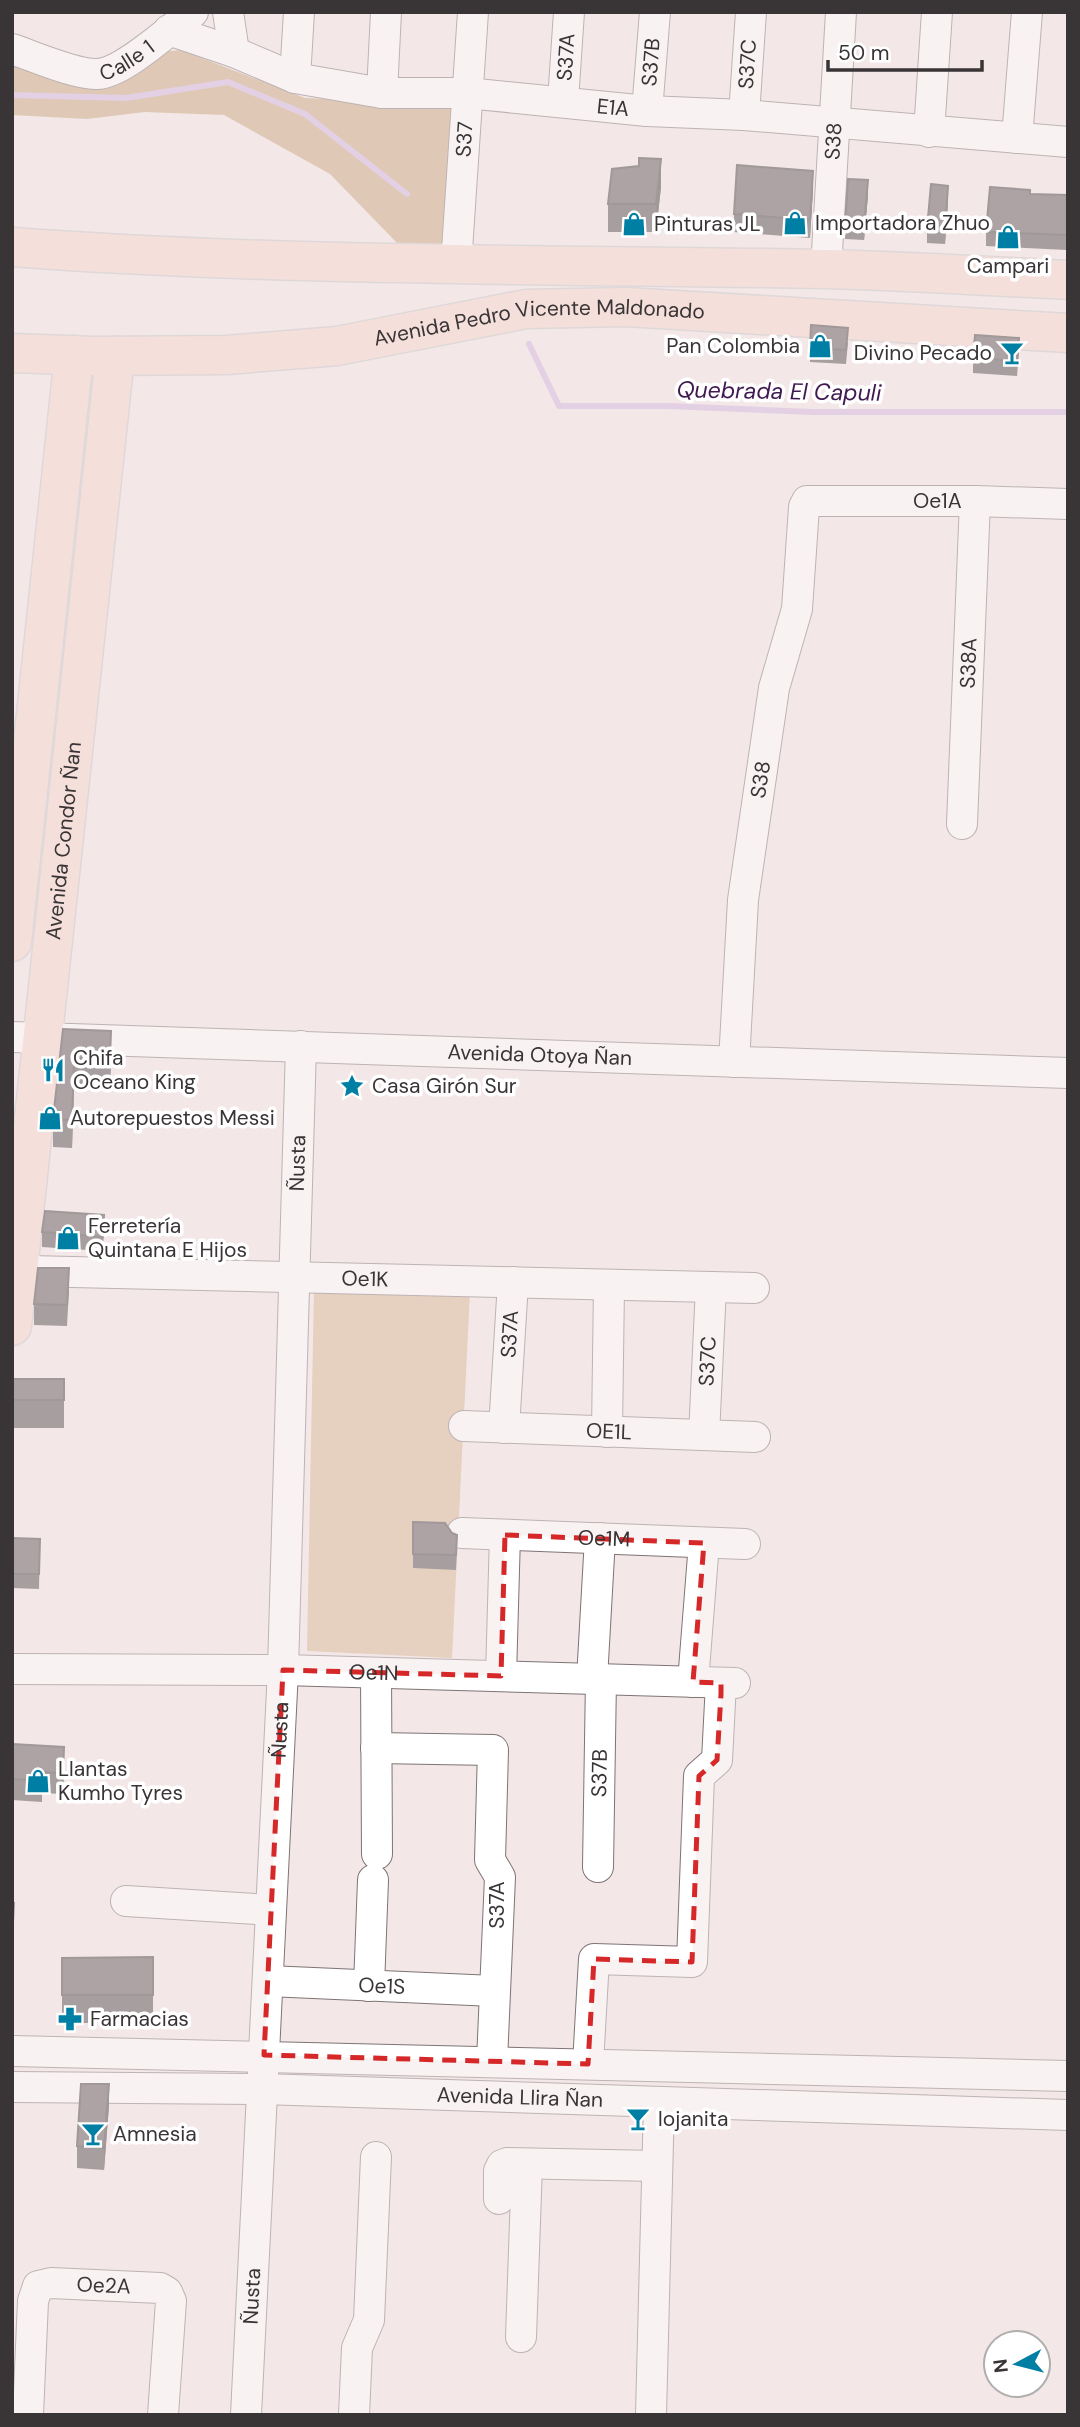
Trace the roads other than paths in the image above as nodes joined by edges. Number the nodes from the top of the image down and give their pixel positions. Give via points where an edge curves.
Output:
1 (193, 12) edge
2 (228, 12) edge
3 (299, 12) edge
4 (386, 12) edge
5 (473, 12) edge
6 (569, 12) edge
7 (655, 12) edge
8 (751, 12) edge
9 (841, 12) edge
10 (937, 12) edge
11 (1027, 12) edge
12 (169, 30) junction
13 (12, 49) edge
14 (234, 52) junction
15 (295, 78) junction
16 (382, 93) junction
17 (467, 93) junction
18 (563, 101) junction
19 (647, 111) junction
20 (744, 115) junction
21 (834, 123) junction
22 (929, 132) junction
23 (1017, 138) junction
24 (1068, 142) edge
25 (12, 247) edge
26 (456, 265) junction
27 (826, 269) junction
28 (1068, 280) edge
29 (1068, 333) edge
30 (12, 353) edge
31 (74, 355) junction
32 (115, 356) junction
33 (807, 501) joint
34 (975, 501) junction
35 (1068, 503) edge
36 (962, 824) dead end
37 (12, 942) edge
38 (28, 1037) edge
39 (301, 1046) junction
40 (734, 1062) junction
41 (1068, 1073) edge
42 (19, 1271) junction
43 (295, 1278) junction
44 (513, 1282) junction
45 (609, 1285) junction
46 (711, 1287) junction
47 (754, 1288) dead end
48 (12, 1326) edge
49 (464, 1426) dead end
50 (505, 1428) junction
51 (607, 1432) junction
52 (704, 1435) junction
53 (755, 1437) dead end
54 (462, 1533) dead end
55 (505, 1535) junction
56 (600, 1538) junction
57 (705, 1543) junction
58 (745, 1545) dead end
59 (12, 1669) edge
60 (284, 1670) junction
61 (376, 1673) junction
62 (501, 1676) junction
63 (597, 1679) junction
64 (716, 1683) junction
65 (376, 1748) junction
66 (598, 1867) dead end
67 (126, 1901) dead end
68 (271, 1909) junction
69 (268, 1981) junction
70 (369, 1986) junction
71 (494, 1991) junction
72 (12, 2051) edge
73 (264, 2055) junction
74 (492, 2061) junction
75 (588, 2064) junction
76 (1068, 2076) edge
77 (12, 2087) edge
78 (262, 2089) junction
79 (659, 2102) junction
80 (1068, 2115) edge
81 (376, 2157) dead end
82 (527, 2164) junction
83 (657, 2166) junction
84 (499, 2199) dead end
85 (521, 2337) dead end
86 (12, 2413) edge
87 (27, 2415) edge
88 (163, 2415) edge
89 (246, 2415) edge
90 (354, 2415) edge
91 (651, 2415) edge

1 - 12 street, Calle 1
2 - 14 street
3 - 15 street
4 - 16 street
5 - 17 street, S37
6 - 18 street, S37A
7 - 19 street, S37B
8 - 20 street, S37C
9 - 21 street, S38
10 - 22 street
11 - 23 street
12 - 13 street, Calle 1 via 118,69 97,75
12 - 14 street, E1A
14 - 15 street, E1A
15 - 16 street, E1A
16 - 17 street, E1A
17 - 18 street, E1A
17 - 26 street, S37
18 - 19 street, E1A
19 - 20 street, E1A
20 - 21 street, E1A
21 - 22 street, E1A
21 - 27 street, S38
22 - 23 street, E1A
23 - 24 street, E1A
25 - 26 main road
26 - 27 main road
27 - 28 main road
29 - 32 main road, Avenida Pedro Vicente Maldonado via 625,307 526,309 337,346 227,355
30 - 31 main road, Avenida Pedro Vicente Maldonado
31 - 32 main road, Avenida Pedro Vicente Maldonado
31 - 37 main road, Avenida Condor Ñan
32 - 38 main road, Avenida Condor Ñan
33 - 34 street, Oe1A
33 - 40 street, S38 via 797,609 774,688 743,900
34 - 35 street, Oe1A
34 - 36 street, S38A
38 - 39 street, Avenida Otoya Ñan
38 - 42 main road, Avenida Condor Ñan
39 - 40 street, Avenida Otoya Ñan
39 - 43 street, Ñusta
40 - 41 street, Avenida Otoya Ñan
42 - 43 street, Oe1K
42 - 48 main road, Avenida Condor Ñan
43 - 44 street, Oe1K
43 - 60 street, Ñusta
44 - 45 street, Oe1K
44 - 50 street, S37A
45 - 46 street, Oe1K
45 - 51 street
46 - 47 street, Oe1K
46 - 52 street, S37C
49 - 50 street, OE1L
50 - 51 street, OE1L
51 - 52 street, OE1L
52 - 53 street, OE1L
54 - 55 street, Oe1M
55 - 56 street, Oe1M
55 - 62 street
56 - 57 street, Oe1M
56 - 63 street, S37B
57 - 58 street, Oe1M
57 - 64 street
59 - 60 street, Oe1N
60 - 61 street, Oe1N
60 - 68 street, Ñusta
61 - 62 street, Oe1N
61 - 65 street
62 - 63 street, Oe1N
63 - 64 street, Oe1N
63 - 66 street, S37B
64 - 75 street via 717,1760 699,1776 692,1962 594,1959
65 - 70 street
65 - 71 street, S37A via 493,1750 490,1860 500,1877
67 - 68 street
68 - 69 street, Ñusta
69 - 70 street, Oe1S
69 - 73 street, Ñusta
70 - 71 street, Oe1S
71 - 74 street, S37A
72 - 73 street, Avenida Llira Ñan
73 - 74 street, Avenida Llira Ñan
73 - 78 street, Ñusta
74 - 75 street, Avenida Llira Ñan
75 - 76 street, Avenida Llira Ñan
77 - 78 street, Avenida Llira Ñan
78 - 79 street, Avenida Llira Ñan
78 - 89 street, Ñusta
79 - 80 street, Avenida Llira Ñan
79 - 83 street
81 - 90 street via 369,2320 357,2347
82 - 83 street
82 - 84 street via 502,2165
82 - 85 street
83 - 91 street
86 - 87 street
87 - 88 street, Oe2A via 33,2301 38,2286 51,2283 167,2292 171,2301

